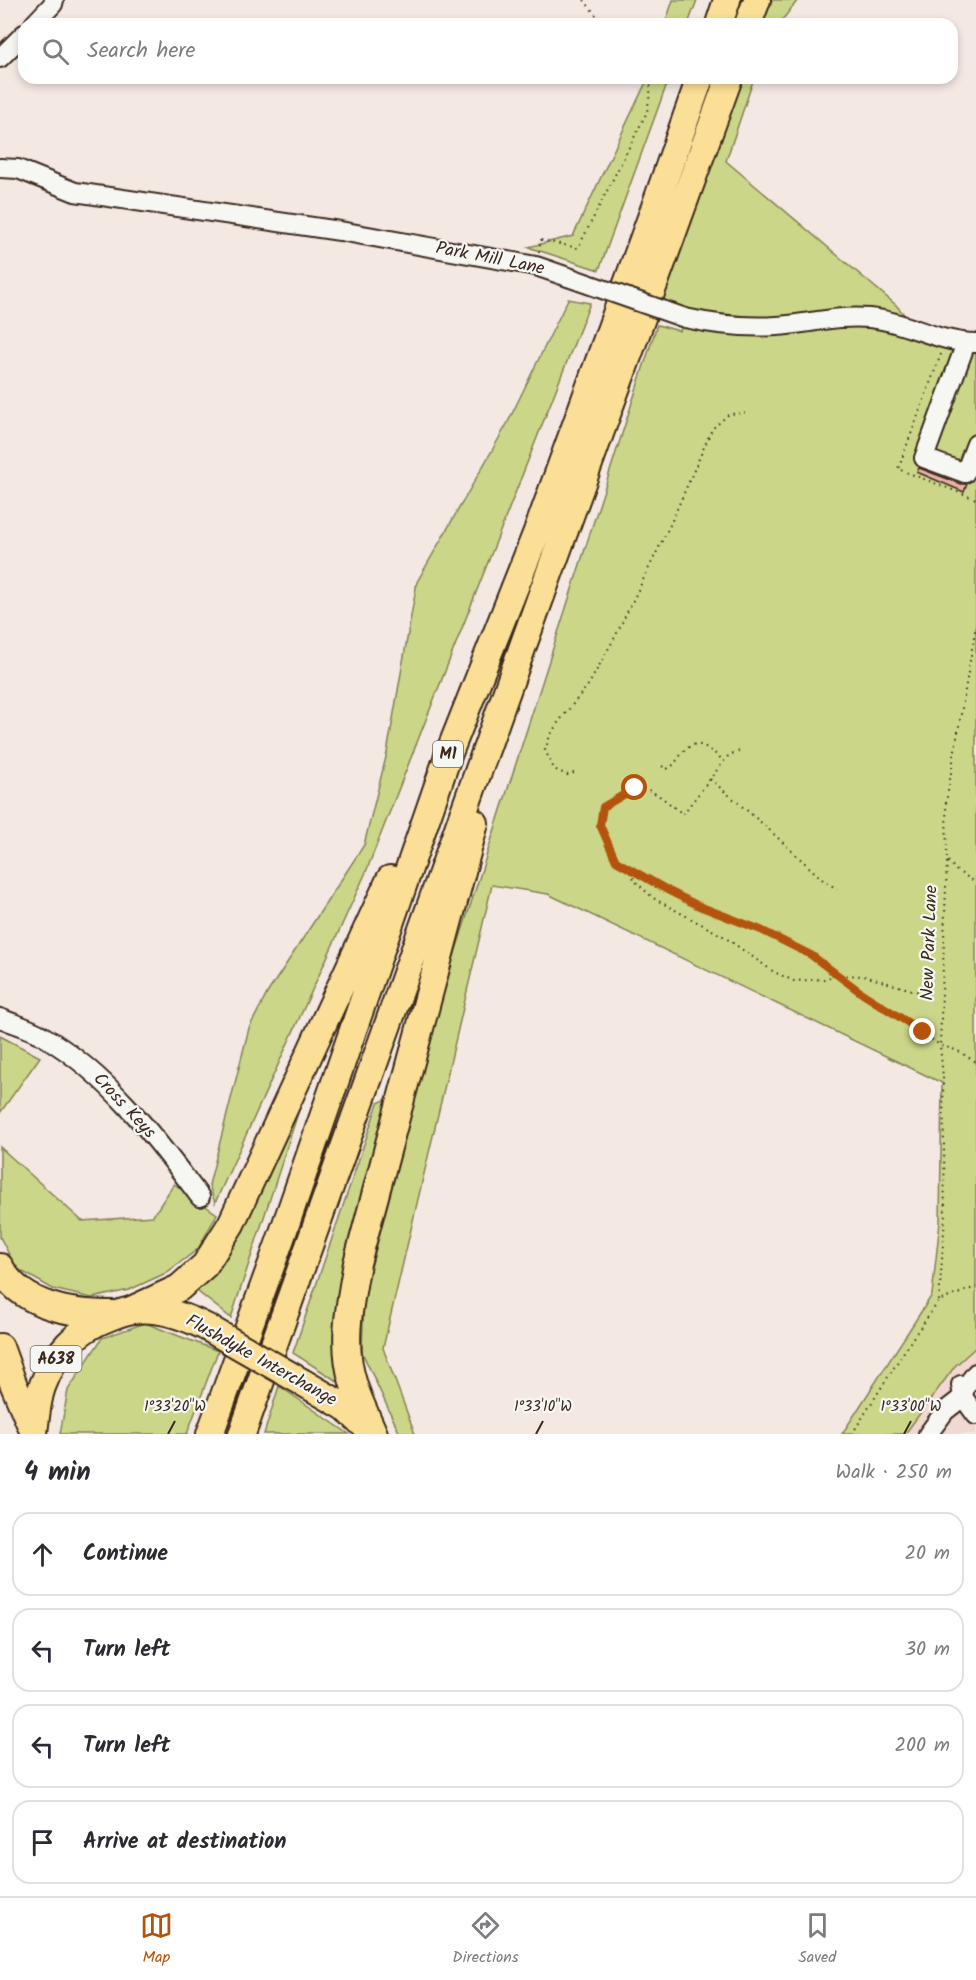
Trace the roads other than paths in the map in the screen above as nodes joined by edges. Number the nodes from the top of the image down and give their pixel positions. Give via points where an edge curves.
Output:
1 (54, 0) edge
2 (727, 0) edge
3 (757, 0) edge
4 (40, 18) edge
5 (721, 18) edge
6 (750, 18) edge
7 (18, 40) edge
8 (0, 58) edge
9 (698, 84) edge
10 (727, 84) edge
11 (0, 168) edge
12 (971, 343) edge
13 (976, 444) edge
14 (970, 477) edge
15 (524, 643) junction
16 (448, 753) junction
17 (0, 1018) edge
18 (200, 1197) dead end
19 (0, 1267) edge
20 (125, 1312) junction
21 (0, 1347) edge
22 (976, 1362) edge
23 (976, 1373) edge
24 (963, 1397) junction
25 (976, 1415) edge
26 (34, 1433) edge
27 (210, 1434) edge
28 (242, 1434) edge
29 (373, 1434) edge
30 (928, 1434) edge

1 - 4 street
2 - 5 highway
3 - 6 highway
7 - 8 street
9 - 16 highway, M1 via 538,529
10 - 15 highway, M1
11 - 12 street, Park Mill Lane, bridge via 18,169 75,192 340,231 536,266 714,324 778,326 845,317 869,318 946,340
12 - 14 street via 924,458
13 - 14 street
15 - 28 highway, M1
15 - 29 highway via 357,1263 351,1295 348,1363
16 - 20 highway via 231,1224 205,1265 179,1288
16 - 27 highway, M1
17 - 18 street, Cross Keys via 42,1035 89,1069 121,1098
19 - 20 highway, A638 via 6,1278 24,1293 59,1310
20 - 26 highway, Flushdyke Interchange / A638 via 85,1329 56,1357 41,1388
20 - 29 highway, Flushdyke Interchange / A638, bridge via 166,1312 208,1328 345,1407
21 - 26 highway, A638
22 - 24 street via 964,1374
23 - 24 street via 965,1387
24 - 25 street
24 - 30 street via 945,1411

